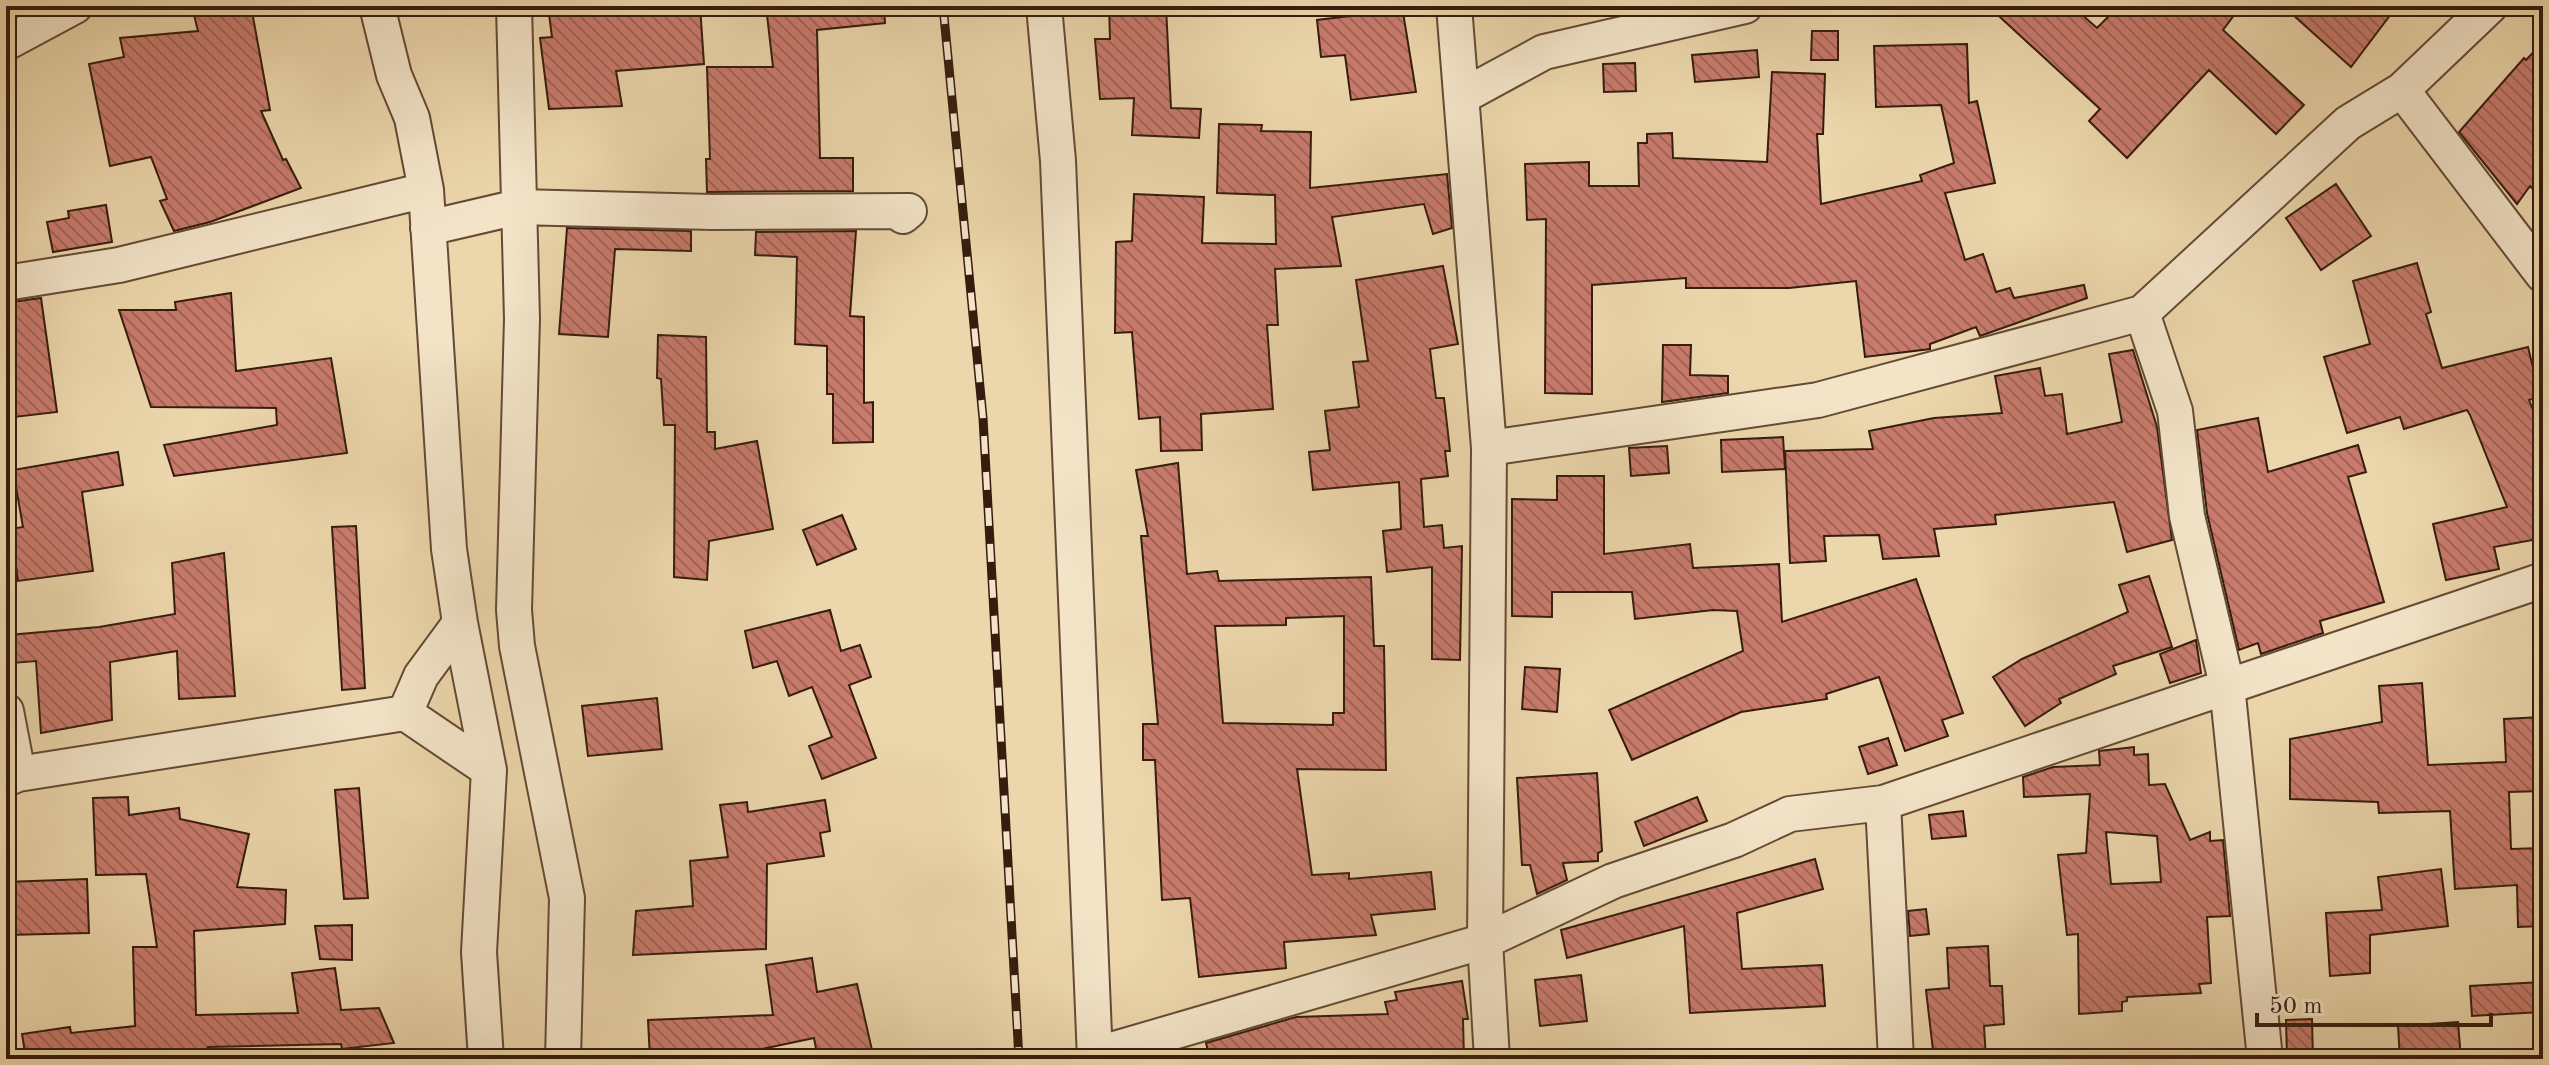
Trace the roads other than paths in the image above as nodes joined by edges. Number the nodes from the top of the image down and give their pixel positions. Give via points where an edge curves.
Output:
1 (75, 6) edge
2 (377, 6) edge
3 (514, 6) edge
4 (1044, 6) edge
5 (1454, 6) edge
6 (1745, 6) edge
7 (2490, 6) edge
8 (6, 43) edge
9 (2402, 90) junction
10 (1463, 96) junction
11 (426, 190) junction
12 (518, 207) junction
13 (903, 216) dead end
14 (428, 228) junction
15 (2543, 275) edge
16 (6, 283) edge
17 (2142, 313) junction
18 (1489, 448) junction
19 (2543, 580) edge
20 (460, 623) junction
21 (517, 646) junction
22 (468, 665) junction
23 (421, 676) junction
24 (2227, 685) junction
25 (6, 711) edge
26 (405, 713) junction
27 (489, 770) junction
28 (12, 777) edge
29 (1883, 803) junction
30 (1485, 941) junction
31 (1095, 1057) edge
32 (486, 1059) edge
33 (563, 1059) edge
34 (1492, 1059) edge
35 (1896, 1059) edge
36 (2265, 1059) edge

1 - 8 street
2 - 11 street via 394,75 412,118
3 - 12 street
4 - 31 street via 1058,161
5 - 10 street
6 - 10 street via 1544,52
7 - 9 street
9 - 15 street
9 - 17 street via 2348,123
10 - 18 street
11 - 14 street
11 - 16 street via 119,265
12 - 13 street via 909,211
12 - 14 street
12 - 21 street via 522,319
14 - 20 street via 449,549
17 - 18 street via 1818,400
17 - 24 street via 2175,411 2187,516
18 - 30 street
19 - 24 street
20 - 22 street
20 - 23 street
21 - 22 street
21 - 33 street via 567,898
22 - 23 street
22 - 27 street
23 - 26 street
24 - 29 street
24 - 36 street
25 - 28 street
26 - 27 street
26 - 28 street
27 - 32 street via 479,952
29 - 30 street via 1790,814 1734,840 1613,881
29 - 35 street
30 - 31 street
30 - 34 street

